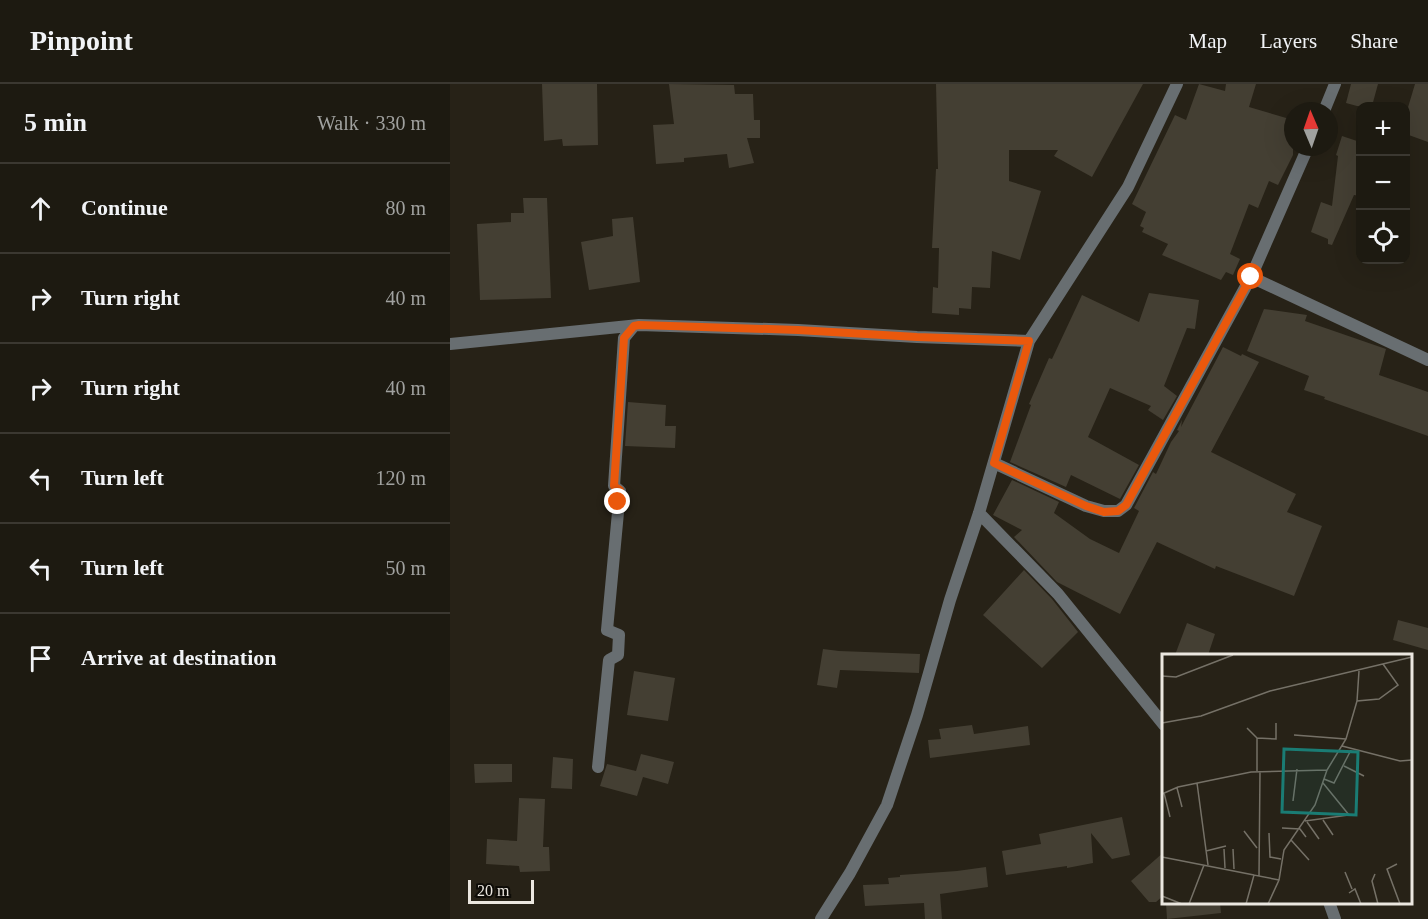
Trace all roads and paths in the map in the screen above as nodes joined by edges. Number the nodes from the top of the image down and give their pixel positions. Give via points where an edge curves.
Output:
1 (1177, 84) edge
2 (1335, 84) edge
3 (1328, 102) edge
4 (1304, 156) edge
5 (1251, 277) junction
6 (634, 326) junction
7 (1029, 341) junction
8 (450, 344) edge
9 (1428, 360) edge
10 (994, 463) junction
11 (979, 513) junction
12 (1162, 723) edge
13 (598, 767) dead end
14 (1329, 904) edge
15 (821, 919) edge
16 (1335, 919) edge

1 - 7 street via 1128,187
2 - 3 street
4 - 5 street
5 - 9 street
5 - 10 street via 1126,505 1118,511 1104,512 1086,506
6 - 7 street
6 - 8 street
6 - 13 street via 624,338 614,486 620,490 607,630 619,635 618,655 609,660
7 - 10 street
10 - 11 street
11 - 12 street via 1058,594
11 - 15 street via 887,805
14 - 16 street

